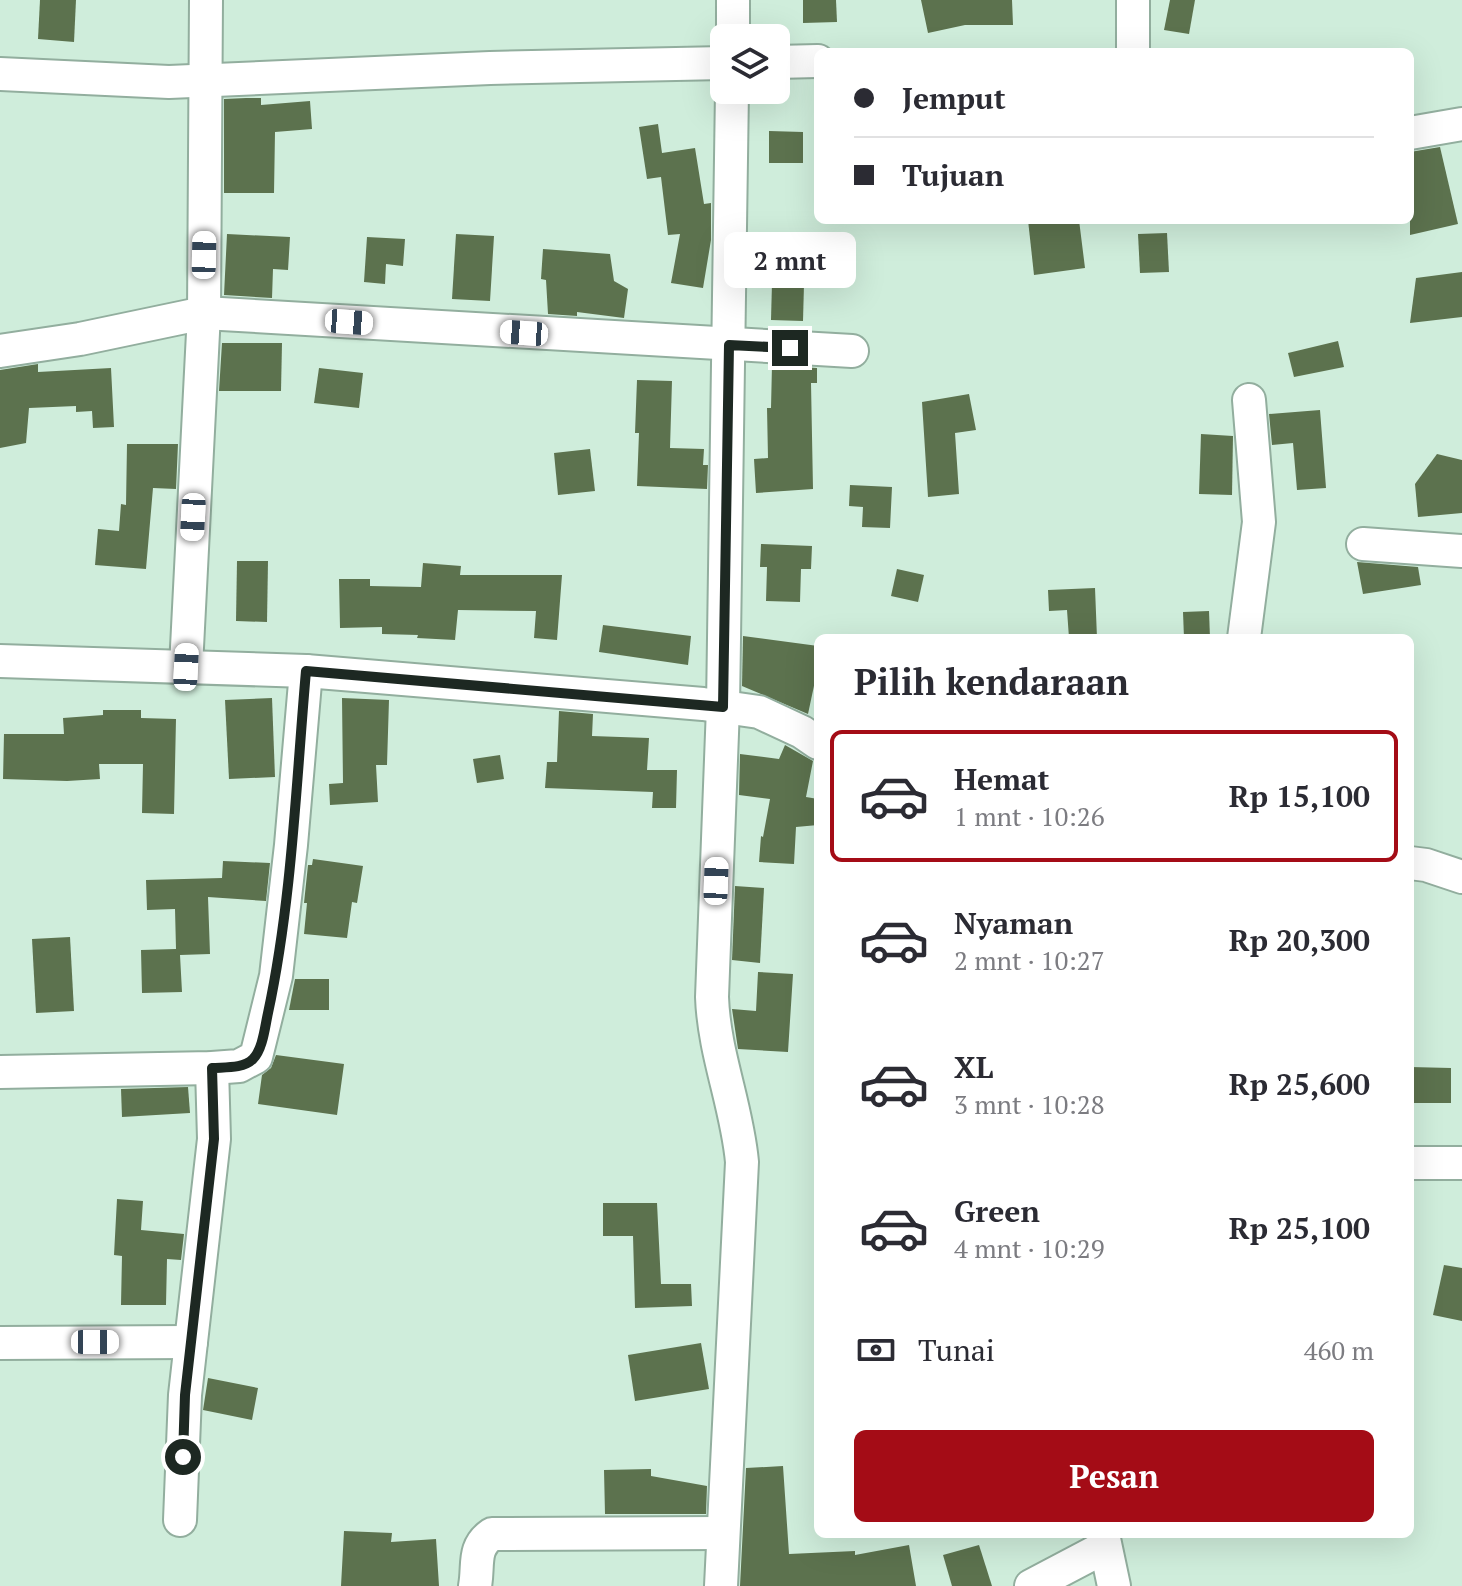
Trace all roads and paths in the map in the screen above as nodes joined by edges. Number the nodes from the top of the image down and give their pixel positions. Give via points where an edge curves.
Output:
1 (206, 0) edge
2 (733, 0) edge
3 (1133, 0) edge
4 (733, 24) edge
5 (1133, 48) edge
6 (814, 61) edge
7 (790, 62) edge
8 (710, 63) edge
9 (0, 74) edge
10 (206, 81) junction
11 (732, 104) edge
12 (1462, 124) edge
13 (1414, 132) edge
14 (204, 313) junction
15 (729, 345) junction
16 (0, 351) edge
17 (852, 351) dead end
18 (1249, 400) dead end
19 (1363, 544) dead end
20 (1462, 551) edge
21 (1245, 634) edge
22 (0, 661) edge
23 (186, 667) junction
24 (306, 671) junction
25 (723, 707) junction
26 (814, 740) edge
27 (1414, 864) edge
28 (1462, 877) edge
29 (212, 1068) junction
30 (0, 1072) edge
31 (1414, 1163) edge
32 (1462, 1163) edge
33 (191, 1342) junction
34 (0, 1343) edge
35 (180, 1520) dead end
36 (722, 1533) junction
37 (1104, 1540) edge
38 (475, 1586) edge
39 (721, 1586) edge
40 (1031, 1586) edge
41 (1114, 1586) edge

1 - 10 street
2 - 4 street
3 - 5 street
6 - 7 street
8 - 10 street
9 - 10 street
10 - 14 street
11 - 15 street
12 - 13 street
14 - 15 street
14 - 16 street
14 - 23 street
15 - 17 street
15 - 25 street
18 - 21 street via 1259,522
19 - 20 street
22 - 23 street
23 - 24 street
24 - 25 street
24 - 29 street via 276,976 263,1036 256,1057 247,1064
25 - 26 street via 759,712
25 - 36 street via 713,1022 742,1162
27 - 28 street
29 - 30 street
29 - 33 street via 214,1139
31 - 32 street
33 - 34 street
33 - 35 street
36 - 38 street via 492,1534 478,1549
36 - 39 street
37 - 40 street
37 - 41 street

